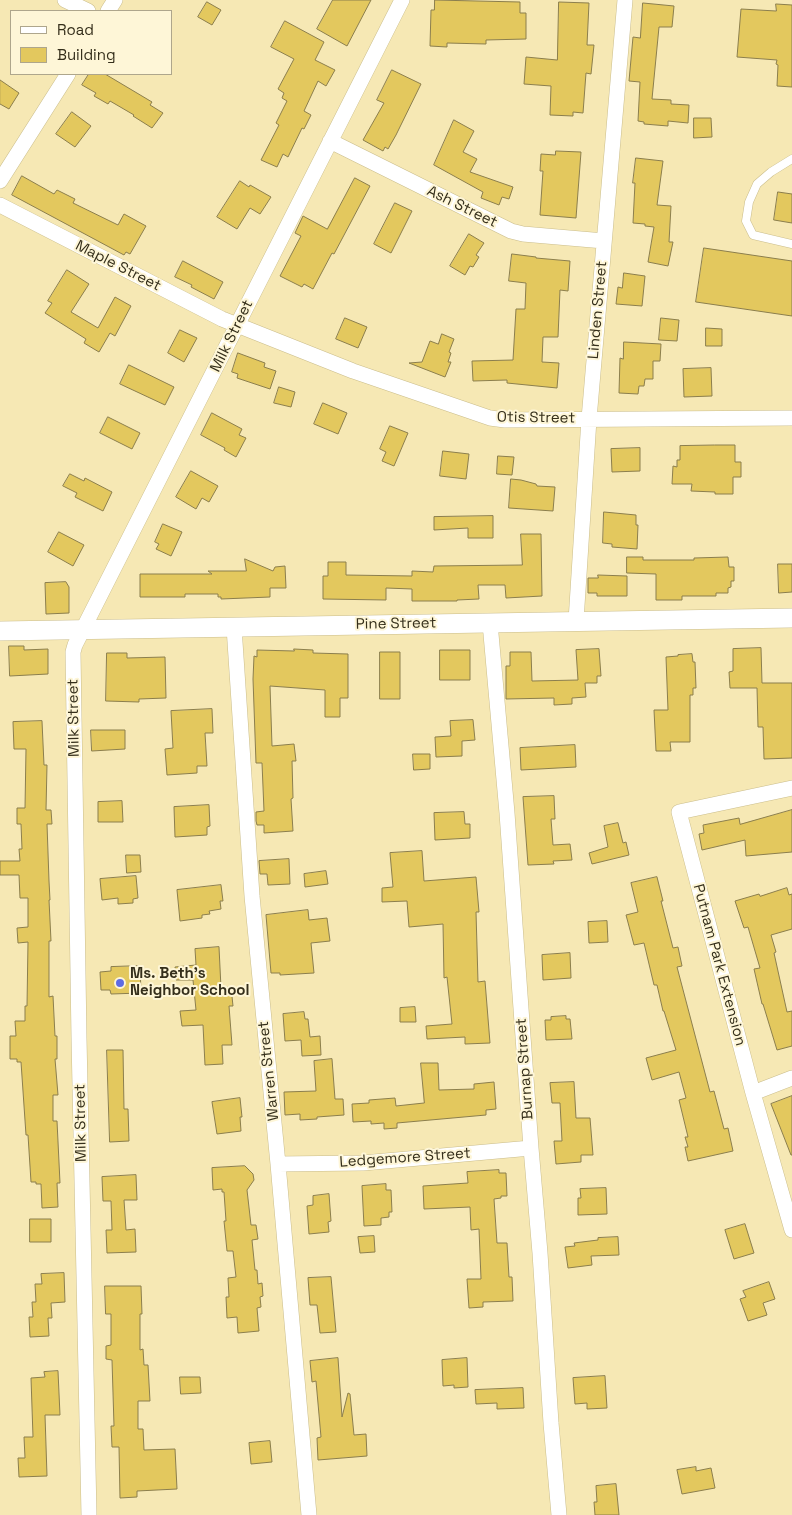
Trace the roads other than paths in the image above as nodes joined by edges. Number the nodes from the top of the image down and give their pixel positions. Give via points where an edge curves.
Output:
1 (65, 0) edge
2 (402, 0) edge
3 (625, 0) edge
4 (86, 10) edge
5 (67, 75) edge
6 (330, 141) junction
7 (792, 159) edge
8 (0, 182) edge
9 (0, 205) edge
10 (604, 241) junction
11 (792, 244) edge
12 (238, 324) junction
13 (792, 418) edge
14 (589, 419) junction
15 (792, 618) edge
16 (576, 621) junction
17 (490, 623) junction
18 (234, 627) junction
19 (83, 630) junction
20 (0, 631) edge
21 (792, 788) edge
22 (792, 1078) edge
23 (753, 1093) junction
24 (531, 1148) junction
25 (278, 1164) junction
26 (792, 1230) edge
27 (89, 1515) edge
28 (309, 1515) edge
29 (559, 1515) edge

1 - 4 street
2 - 6 street, Milk Street
3 - 10 street, Linden Street
5 - 8 street
6 - 10 street, Ash Street via 512,231
6 - 12 street, Milk Street
7 - 11 lane via 757,184 749,202 746,221 753,235
9 - 12 street, Maple Street via 222,319
10 - 14 street, Linden Street
12 - 14 street, Otis Street via 353,371 490,418
12 - 19 street, Milk Street
13 - 14 street, Otis Street
14 - 16 street, Linden Street
15 - 16 street, Pine Street
16 - 17 street, Pine Street
17 - 18 street, Pine Street
17 - 24 street, Burnap Street
18 - 19 street, Pine Street
18 - 25 street, Warren Street via 252,896
19 - 20 street, Pine Street
19 - 27 street, Milk Street via 73,658
21 - 23 street, Putnam Park Extension via 678,812
22 - 23 street
23 - 26 street, Putnam Park Extension
24 - 25 street, Ledgemore Street via 363,1163
24 - 29 street, Burnap Street
25 - 28 street, Warren Street

